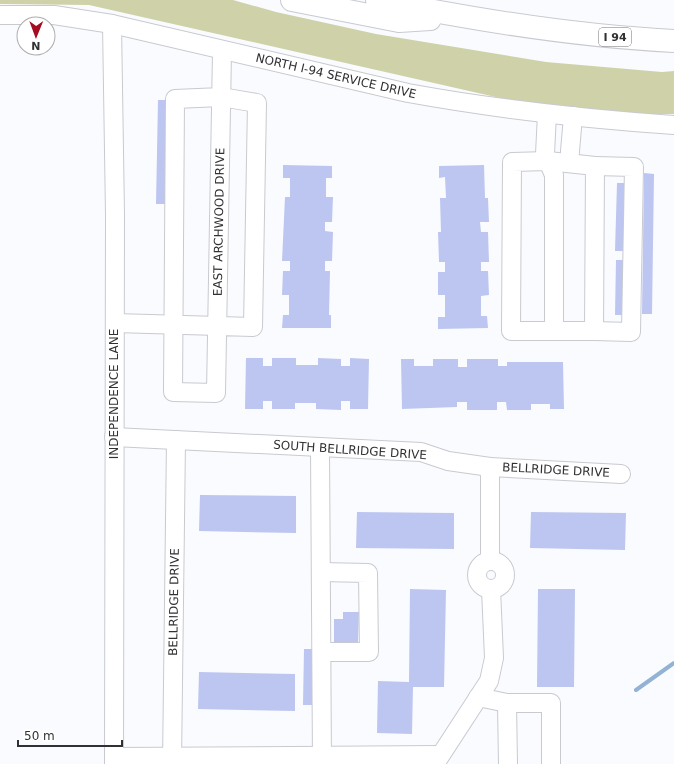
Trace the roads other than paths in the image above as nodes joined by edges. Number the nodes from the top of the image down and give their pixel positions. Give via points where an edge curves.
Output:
1 (292, 0) edge
2 (377, 0) edge
3 (0, 15) edge
4 (460, 17) junction
5 (112, 24) junction
6 (674, 41) edge
7 (222, 51) junction
8 (221, 97) junction
9 (547, 114) junction
10 (573, 116) junction
11 (674, 125) edge
12 (548, 161) junction
13 (570, 163) junction
14 (595, 166) junction
15 (115, 323) junction
16 (174, 324) junction
17 (217, 326) junction
18 (554, 331) junction
19 (594, 331) junction
20 (114, 436) junction
21 (176, 440) junction
22 (320, 448) junction
23 (490, 467) junction
24 (621, 474) dead end
25 (321, 572) junction
26 (322, 652) junction
27 (478, 697) junction
28 (507, 703) junction
29 (172, 760) edge
30 (322, 760) edge
31 (438, 760) edge
32 (114, 761) edge
33 (508, 764) edge
34 (552, 764) edge

1 - 4 highway via 399,21
2 - 4 highway, I 94
3 - 5 street, NORTH I-94 SERVICE DRIVE via 54,15
4 - 6 highway, I 94 via 556,31
5 - 7 street, NORTH I-94 SERVICE DRIVE
5 - 15 street, INDEPENDENCE LANE
7 - 8 street, EAST ARCHWOOD DRIVE
7 - 9 street, NORTH I-94 SERVICE DRIVE via 408,93
8 - 16 street via 175,99
8 - 17 street, EAST ARCHWOOD DRIVE
8 - 17 street via 257,103 254,319 253,327
9 - 10 street, NORTH I-94 SERVICE DRIVE
9 - 12 street via 545,154
10 - 11 street, NORTH I-94 SERVICE DRIVE
10 - 13 street
12 - 13 street
12 - 18 street via 554,175
12 - 18 street via 512,162 511,331
13 - 14 street
14 - 19 street
14 - 19 street via 634,167 631,332
15 - 16 street
15 - 20 street, INDEPENDENCE LANE
16 - 17 street
16 - 17 street, EAST ARCHWOOD DRIVE via 174,392 216,393
18 - 19 street
20 - 21 street, SOUTH BELLRIDGE DRIVE
20 - 32 street, INDEPENDENCE LANE
21 - 22 street, SOUTH BELLRIDGE DRIVE
21 - 29 street, BELLRIDGE DRIVE
22 - 23 street, SOUTH BELLRIDGE DRIVE via 420,452 448,461
22 - 25 street
23 - 24 street, BELLRIDGE DRIVE
23 - 27 street via 490,560 480,565 476,575 481,585 491,589 494,658 489,681
25 - 26 street
25 - 26 street via 368,573 369,652
26 - 30 street
27 - 28 street
27 - 31 street
28 - 33 street
28 - 34 street via 551,703
29 - 30 street
29 - 32 street
30 - 31 street

